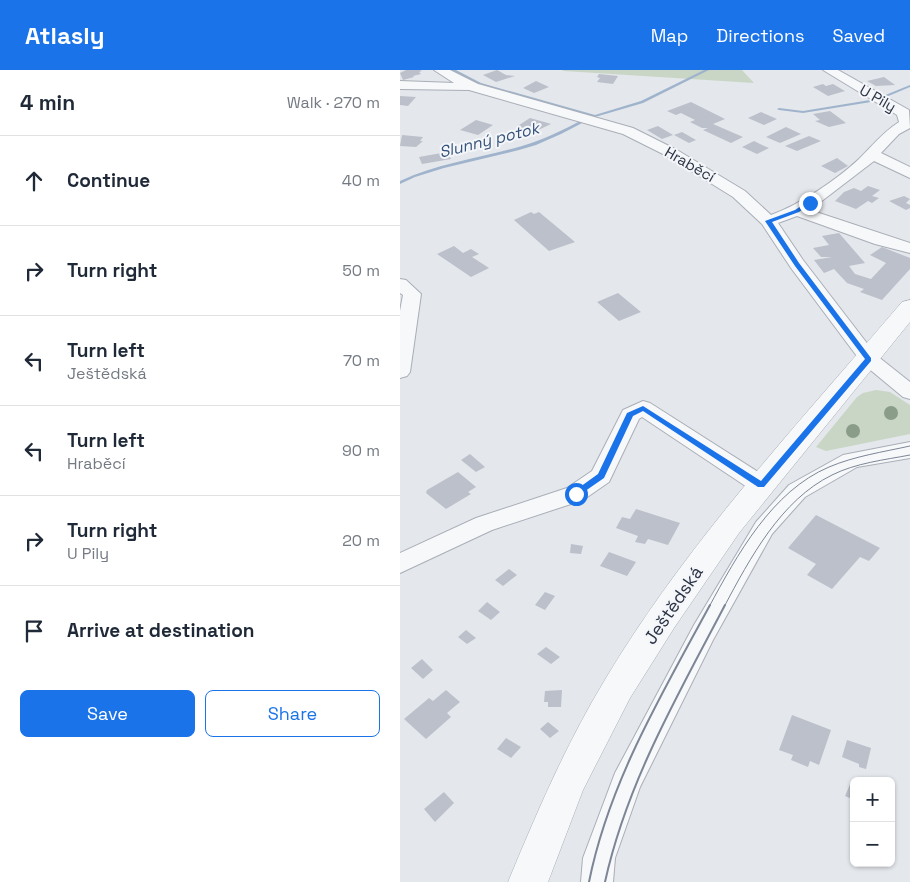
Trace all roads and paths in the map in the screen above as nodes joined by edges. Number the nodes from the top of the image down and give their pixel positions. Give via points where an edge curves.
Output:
1 (440, 70) edge
2 (829, 70) edge
3 (400, 85) edge
4 (473, 87) junction
5 (872, 154) junction
6 (910, 173) edge
7 (797, 211) junction
8 (768, 221) junction
9 (910, 248) edge
10 (400, 284) edge
11 (910, 307) edge
12 (869, 359) junction
13 (400, 372) edge
14 (910, 392) edge
15 (910, 450) edge
16 (761, 485) junction
17 (400, 564) edge
18 (528, 882) edge
19 (596, 882) edge

1 - 4 street, Hraběcí
2 - 5 street, U Pily via 904,113 906,124 894,131
3 - 4 street
4 - 8 street, Hraběcí via 628,131 672,153 739,194
5 - 6 street
5 - 7 street, U Pily via 863,164
7 - 8 street, U Pily
7 - 9 street via 842,225 878,241
8 - 12 street, Hraběcí
10 - 13 street via 412,294
11 - 12 street, Ještědská
12 - 14 street
12 - 16 street, Ještědská
15 - 19 street via 851,460 797,491 764,528 703,633 626,783 599,858
16 - 17 street via 643,408 630,415 601,476 576,494 484,524
16 - 18 street, Ještědská via 723,532 618,688 567,784

